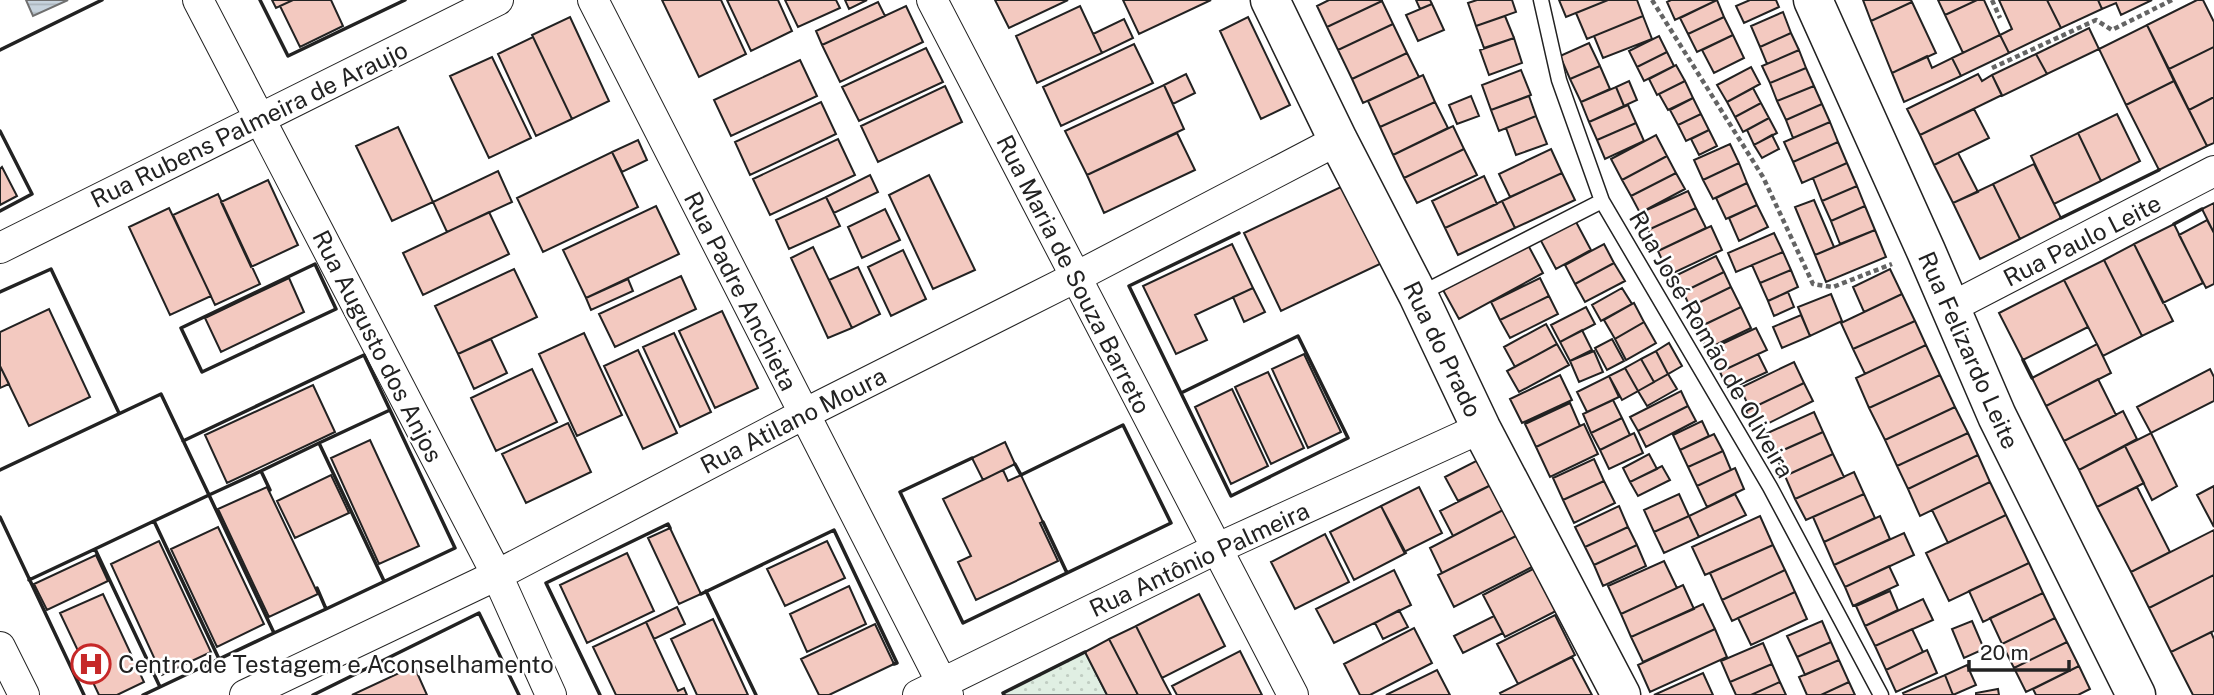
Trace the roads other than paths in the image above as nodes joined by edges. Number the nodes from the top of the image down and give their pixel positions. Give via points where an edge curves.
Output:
1 (198, 0) edge
2 (499, 0) edge
3 (593, 0) edge
4 (932, 0) edge
5 (1270, 0) edge
6 (1541, 0) edge
7 (1813, 0) edge
8 (260, 120) junction
9 (1338, 140) junction
10 (2214, 171) edge
11 (1602, 201) junction
12 (0, 248) edge
13 (1076, 277) junction
14 (1418, 295) junction
15 (1950, 308) junction
16 (804, 414) junction
17 (1481, 428) junction
18 (1216, 549) junction
19 (497, 575) junction
20 (0, 647) edge
21 (936, 691) edge
22 (24, 695) edge
23 (245, 695) edge
24 (551, 695) edge
25 (1293, 695) edge
26 (1621, 695) edge
27 (1881, 695) edge
28 (2136, 695) edge

1 - 8 street, Rua Augusto dos Anjos
2 - 8 street, Rua Rubens Palmeira de Araujo
3 - 16 street, Rua Padre Anchieta
4 - 13 street, Rua Maria de Souza Barreto
5 - 9 main road, Rua do Prado
6 - 11 lane, Rua José Romão de Oliveira via 1559,80
7 - 15 main road, Rua Felizardo Leite
8 - 12 street, Rua Rubens Palmeira de Araujo
8 - 19 street, Rua Augusto dos Anjos
9 - 13 street, Rua Atilano Moura
9 - 14 main road, Rua do Prado
10 - 15 street, Rua Paulo Leite
11 - 14 lane
11 - 27 lane, Rua José Romão de Oliveira via 1770,487
13 - 16 street, Rua Atilano Moura
13 - 18 street, Rua Maria de Souza Barreto
14 - 17 main road, Rua do Prado
15 - 28 main road, Rua Felizardo Leite via 1997,416
16 - 19 street, Rua Atilano Moura
16 - 21 street, Rua Padre Anchieta
17 - 18 street, Rua Antônio Palmeira
17 - 26 main road, Rua do Prado
18 - 21 street, Rua Antônio Palmeira
18 - 25 street, Rua Maria de Souza Barreto
19 - 23 street, Rua Atilano Moura
19 - 24 street, Rua Augusto dos Anjos
20 - 22 street

